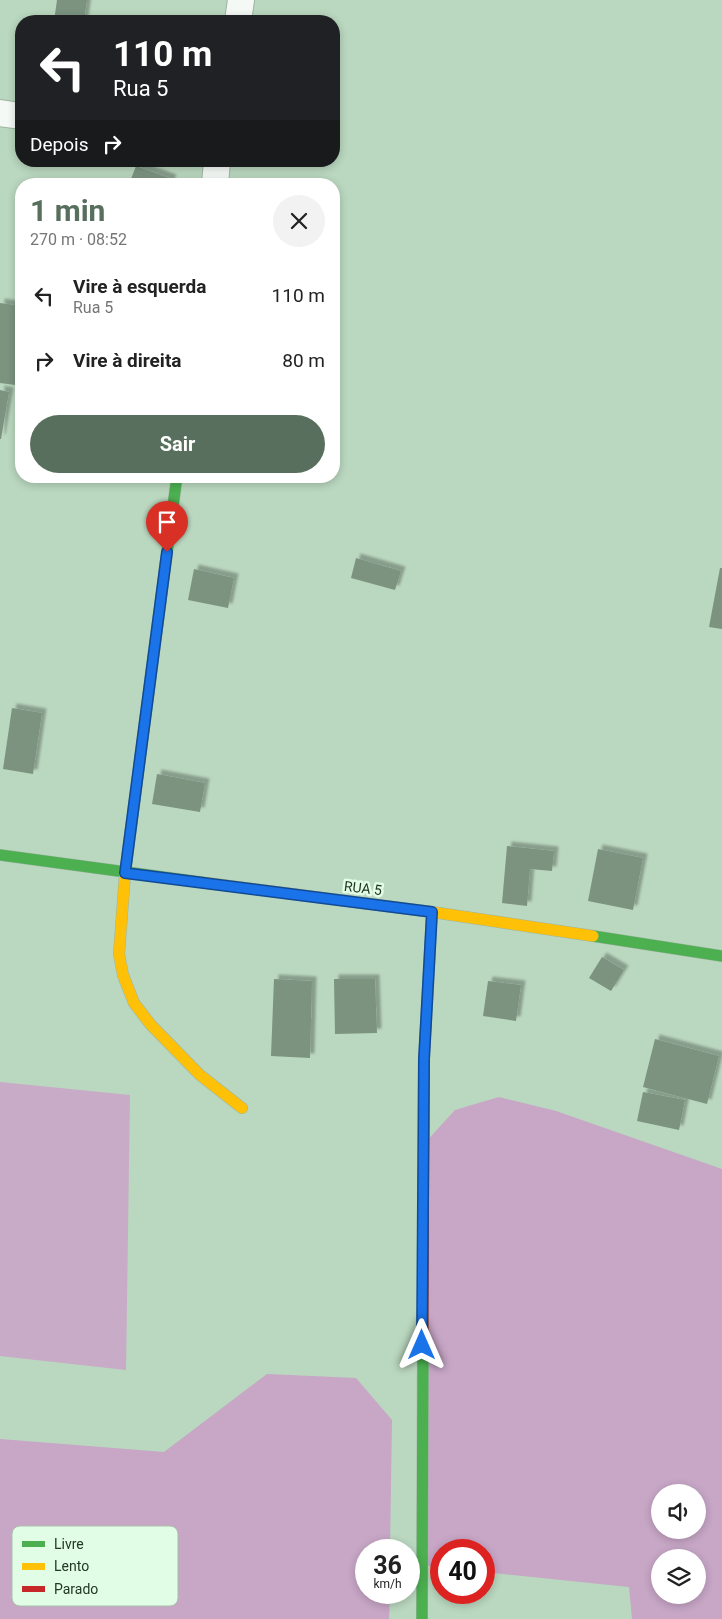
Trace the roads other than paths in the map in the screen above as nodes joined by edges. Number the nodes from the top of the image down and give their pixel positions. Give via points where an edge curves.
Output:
1 (241, 0) edge
2 (239, 15) edge
3 (0, 113) edge
4 (15, 115) edge
5 (176, 483) edge
6 (0, 855) edge
7 (125, 873) junction
8 (432, 912) junction
9 (722, 956) edge
10 (242, 1108) dead end
11 (422, 1619) edge

1 - 2 street
3 - 4 street
5 - 7 street
6 - 7 street, RUA 5
7 - 8 street, RUA 5
7 - 10 street via 119,954 134,1003 200,1075
8 - 9 street, RUA 5
8 - 11 street via 424,1059

